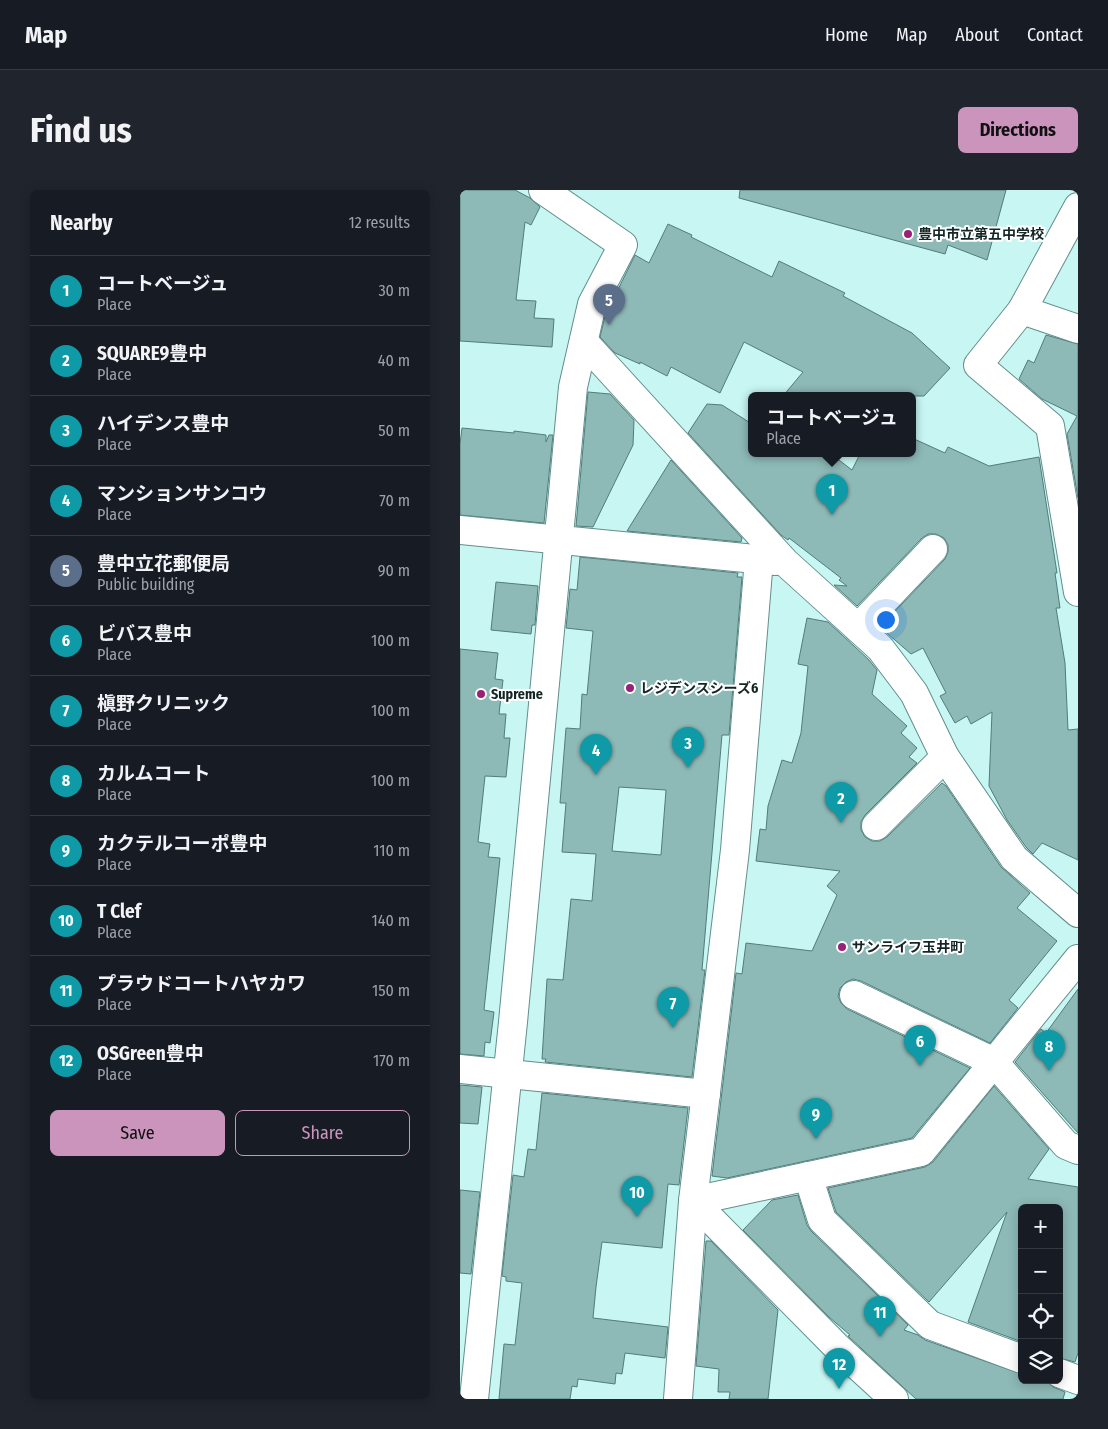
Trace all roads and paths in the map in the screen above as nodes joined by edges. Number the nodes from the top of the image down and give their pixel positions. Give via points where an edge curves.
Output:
1 (543, 190) edge
2 (1078, 207) edge
3 (1022, 310) junction
4 (1078, 329) edge
5 (584, 342) junction
6 (460, 530) edge
7 (558, 540) junction
8 (933, 549) dead end
9 (772, 560) junction
10 (1078, 592) edge
11 (858, 628) junction
12 (945, 757) junction
13 (876, 826) dead end
14 (1078, 913) edge
15 (1078, 959) edge
16 (854, 994) dead end
17 (994, 1062) junction
18 (460, 1069) edge
19 (508, 1074) junction
20 (706, 1094) junction
21 (1078, 1150) edge
22 (808, 1176) junction
23 (693, 1201) junction
24 (1018, 1358) edge
25 (1063, 1374) edge
26 (1078, 1380) edge
27 (474, 1399) edge
28 (678, 1399) edge
29 (894, 1399) edge

1 - 5 street via 623,245 592,304
2 - 3 street
3 - 4 street
3 - 10 street via 978,365 1050,426
5 - 7 street via 573,387
5 - 9 street
6 - 7 street
7 - 9 street
7 - 19 street
8 - 11 street
9 - 11 street
9 - 20 street
11 - 12 street via 880,648 914,694
12 - 13 street
12 - 14 street via 1014,858
15 - 17 street
16 - 17 street
17 - 21 street via 1066,1145
17 - 22 street via 921,1152
18 - 19 street
19 - 20 street
19 - 27 street
20 - 23 street
22 - 23 street
22 - 24 street via 822,1220 930,1325
23 - 28 street
23 - 29 street via 837,1347
25 - 26 street

